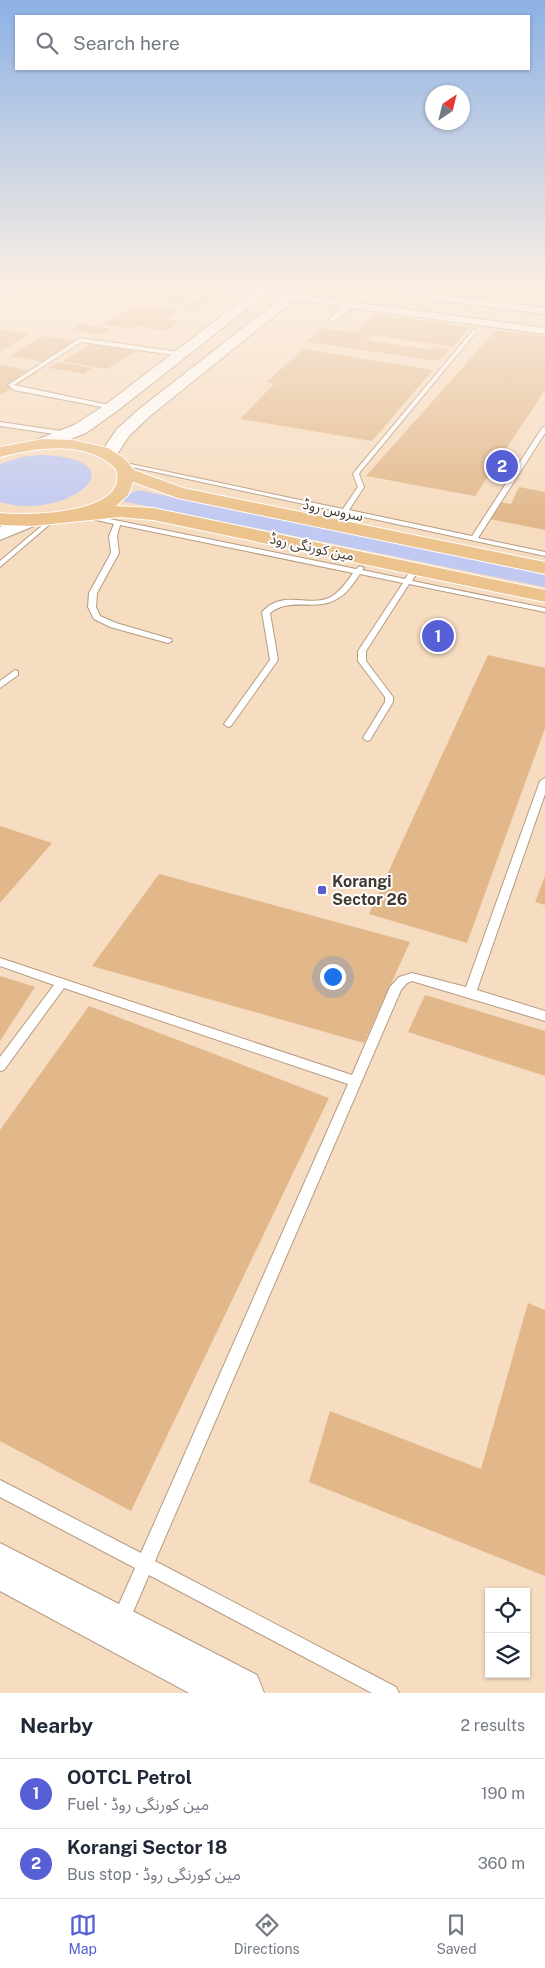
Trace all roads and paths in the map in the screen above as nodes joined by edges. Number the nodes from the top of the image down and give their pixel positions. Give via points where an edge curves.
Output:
1 (45, 363) edge
2 (168, 363) edge
3 (208, 363) edge
4 (447, 363) edge
5 (112, 407) junction
6 (0, 424) edge
7 (545, 428) edge
8 (69, 434) junction
9 (42, 444) junction
10 (6, 449) edge
11 (119, 464) junction
12 (345, 512) junction
13 (79, 515) junction
14 (53, 518) junction
15 (0, 519) edge
16 (27, 522) junction
17 (117, 524) junction
18 (396, 530) junction
19 (0, 534) edge
20 (474, 539) junction
21 (545, 554) edge
22 (0, 564) edge
23 (362, 565) junction
24 (545, 568) edge
25 (412, 575) junction
26 (545, 596) edge
27 (545, 610) edge
28 (168, 641) dead end
29 (15, 673) dead end
30 (0, 685) edge
31 (228, 724) dead end
32 (367, 738) dead end
33 (545, 781) edge
34 (0, 962) edge
35 (62, 983) junction
36 (470, 993) junction
37 (545, 1016) edge
38 (0, 1066) edge
39 (354, 1081) junction
40 (0, 1488) edge
41 (146, 1564) junction
42 (0, 1566) edge
43 (118, 1628) junction
44 (239, 1693) edge
45 (390, 1693) edge

1 - 5 lane via 11,385
2 - 5 street
3 - 11 street via 123,433
4 - 12 lane via 358,471 360,493
5 - 8 street
6 - 8 lane
7 - 20 lane
8 - 9 street
9 - 10 main road, مین کورنگی روڈ
9 - 11 main road, مین کورنگی روڈ via 90,448
11 - 12 lane, سروس روڈ
11 - 13 main road via 125,485 100,507
11 - 18 main road, مین کورنگی روڈ via 178,493
12 - 18 lane, سروس روڈ
13 - 14 main road
13 - 17 lane
13 - 23 main road, مین کورنگی روڈ via 120,511 153,514
14 - 16 main road
14 - 22 lane
15 - 16 main road
16 - 19 street
17 - 23 lane
17 - 28 lane via 115,553 93,593 92,607 97,617 113,625
18 - 20 lane, سروس روڈ
18 - 24 main road, مین کورنگی روڈ
20 - 21 lane, سروس روڈ
23 - 25 main road, مین کورنگی روڈ
23 - 31 lane via 339,594 327,601 284,602 266,612 274,660
25 - 26 main road, مین کورنگی روڈ
25 - 27 lane
25 - 32 lane via 362,651 362,661 389,696 389,702
29 - 30 lane
33 - 36 lane
34 - 35 lane
35 - 38 lane
35 - 39 lane
36 - 37 lane
36 - 39 lane via 412,977 403,980 396,987
39 - 41 lane
40 - 41 lane
41 - 43 lane
41 - 45 lane
42 - 43 street
43 - 44 street

